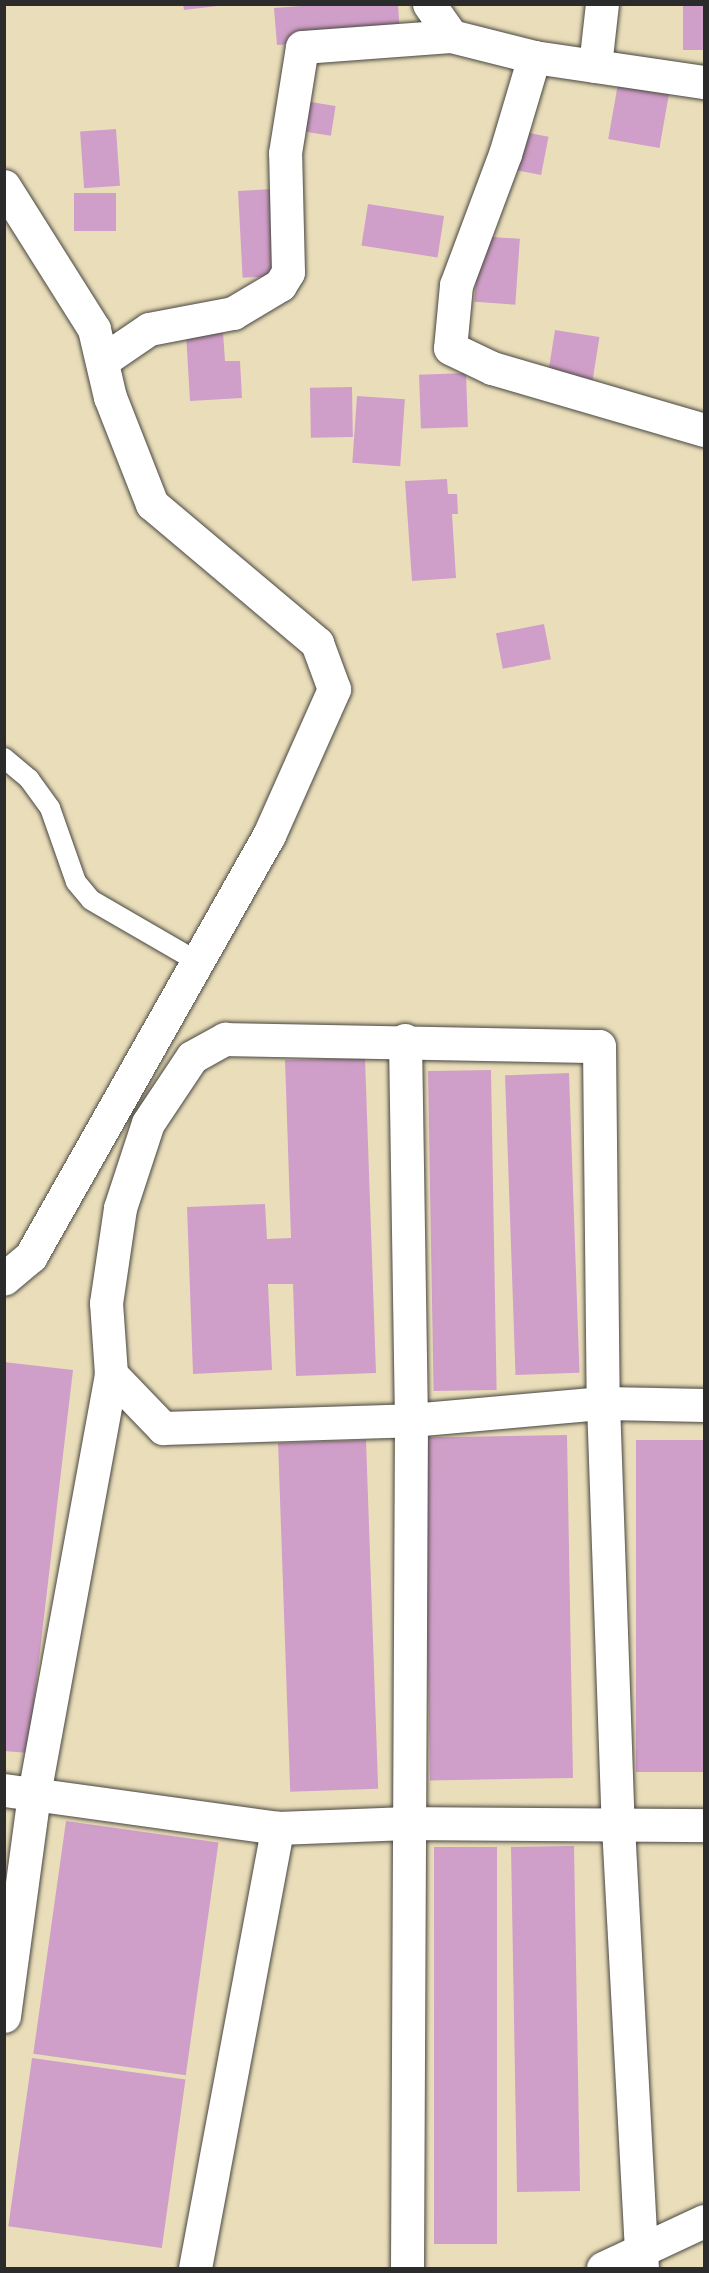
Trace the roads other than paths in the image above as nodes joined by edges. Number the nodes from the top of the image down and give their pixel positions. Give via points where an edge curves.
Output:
1 (429, 4) edge
2 (602, 4) edge
3 (451, 36) junction
4 (534, 57) junction
5 (595, 66) junction
6 (705, 82) edge
7 (4, 186) edge
8 (102, 361) junction
9 (705, 430) edge
10 (4, 758) edge
11 (198, 962) junction
12 (405, 1040) junction
13 (4, 1279) edge
14 (111, 1374) junction
15 (603, 1403) junction
16 (705, 1405) edge
17 (411, 1420) junction
18 (19, 1792) edge
19 (408, 1823) junction
20 (705, 1825) edge
21 (618, 1826) junction
22 (277, 1828) junction
23 (4, 2016) edge
24 (705, 2221) edge
25 (642, 2259) edge
26 (195, 2268) edge
27 (407, 2268) edge
28 (603, 2268) edge

1 - 3 street
2 - 5 street
3 - 4 street
3 - 8 street via 303,47 285,153 288,272 280,285 233,313 149,329
4 - 5 street
4 - 9 street via 505,154 456,285 450,348 492,368
5 - 6 street
7 - 8 street via 94,329
8 - 11 street via 110,397 152,504 317,643 334,689 269,835
10 - 11 lane via 29,779 50,808 76,882 91,900
11 - 13 street via 31,1256
12 - 14 street via 225,1039 192,1057 148,1123 120,1208 106,1303
12 - 15 street via 600,1046
12 - 17 street
14 - 17 street via 163,1428
14 - 18 street
15 - 16 street
15 - 17 street
15 - 21 street
17 - 19 street
18 - 22 street
18 - 23 street
19 - 21 street
19 - 22 street
19 - 27 street
20 - 21 street
21 - 25 street
22 - 26 street
24 - 25 street
25 - 28 street

